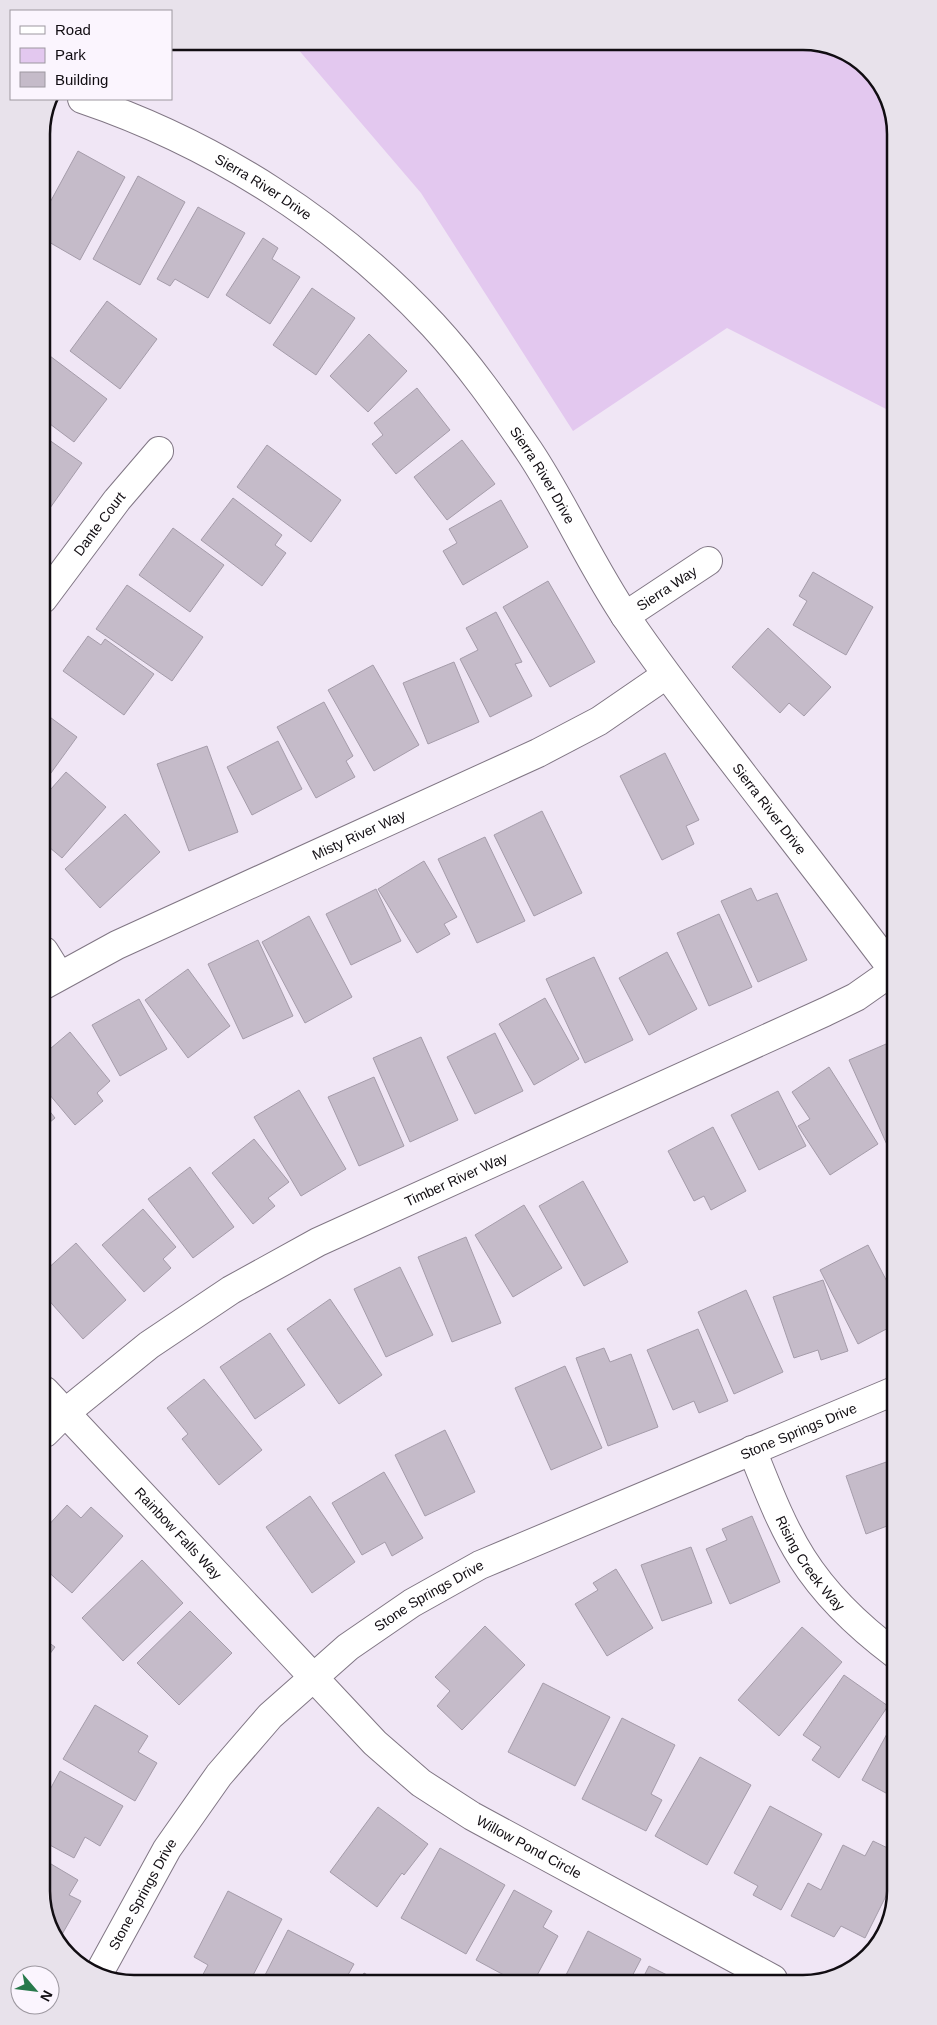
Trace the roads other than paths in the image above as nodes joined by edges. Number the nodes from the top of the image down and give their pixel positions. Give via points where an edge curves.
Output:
1 (85, 100) edge
2 (159, 451) dead end
3 (708, 561) dead end
4 (50, 590) edge
5 (625, 616) junction
6 (666, 675) junction
7 (887, 962) edge
8 (887, 974) edge
9 (52, 980) edge
10 (887, 1394) edge
11 (50, 1396) edge
12 (66, 1413) junction
13 (50, 1428) edge
14 (752, 1450) junction
15 (887, 1648) edge
16 (312, 1677) junction
17 (101, 1969) edge
18 (766, 1975) edge

1 - 5 street, Sierra River Drive via 183,140 236,168 298,207 368,262 432,325 480,381 531,454
2 - 4 street, Dante Court via 117,500
3 - 5 street, Sierra Way
5 - 6 street, Sierra River Drive
6 - 7 street, Sierra River Drive
6 - 9 street, Misty River Way via 599,721 538,753 117,945
8 - 12 street, Timber River Way via 856,997 825,1012 318,1242 231,1290 149,1345
10 - 14 street, Stone Springs Drive
11 - 12 street, Rainbow Falls Way
12 - 13 street, Timber River Way
12 - 16 street, Rainbow Falls Way
14 - 15 street, Rising Creek Way via 781,1520 802,1558 832,1598 866,1633
14 - 16 street, Stone Springs Drive via 480,1565 412,1603 348,1647
16 - 17 street, Stone Springs Drive via 270,1716 219,1774 167,1849
16 - 18 street, Willow Pond Circle via 375,1743 422,1782 472,1816

